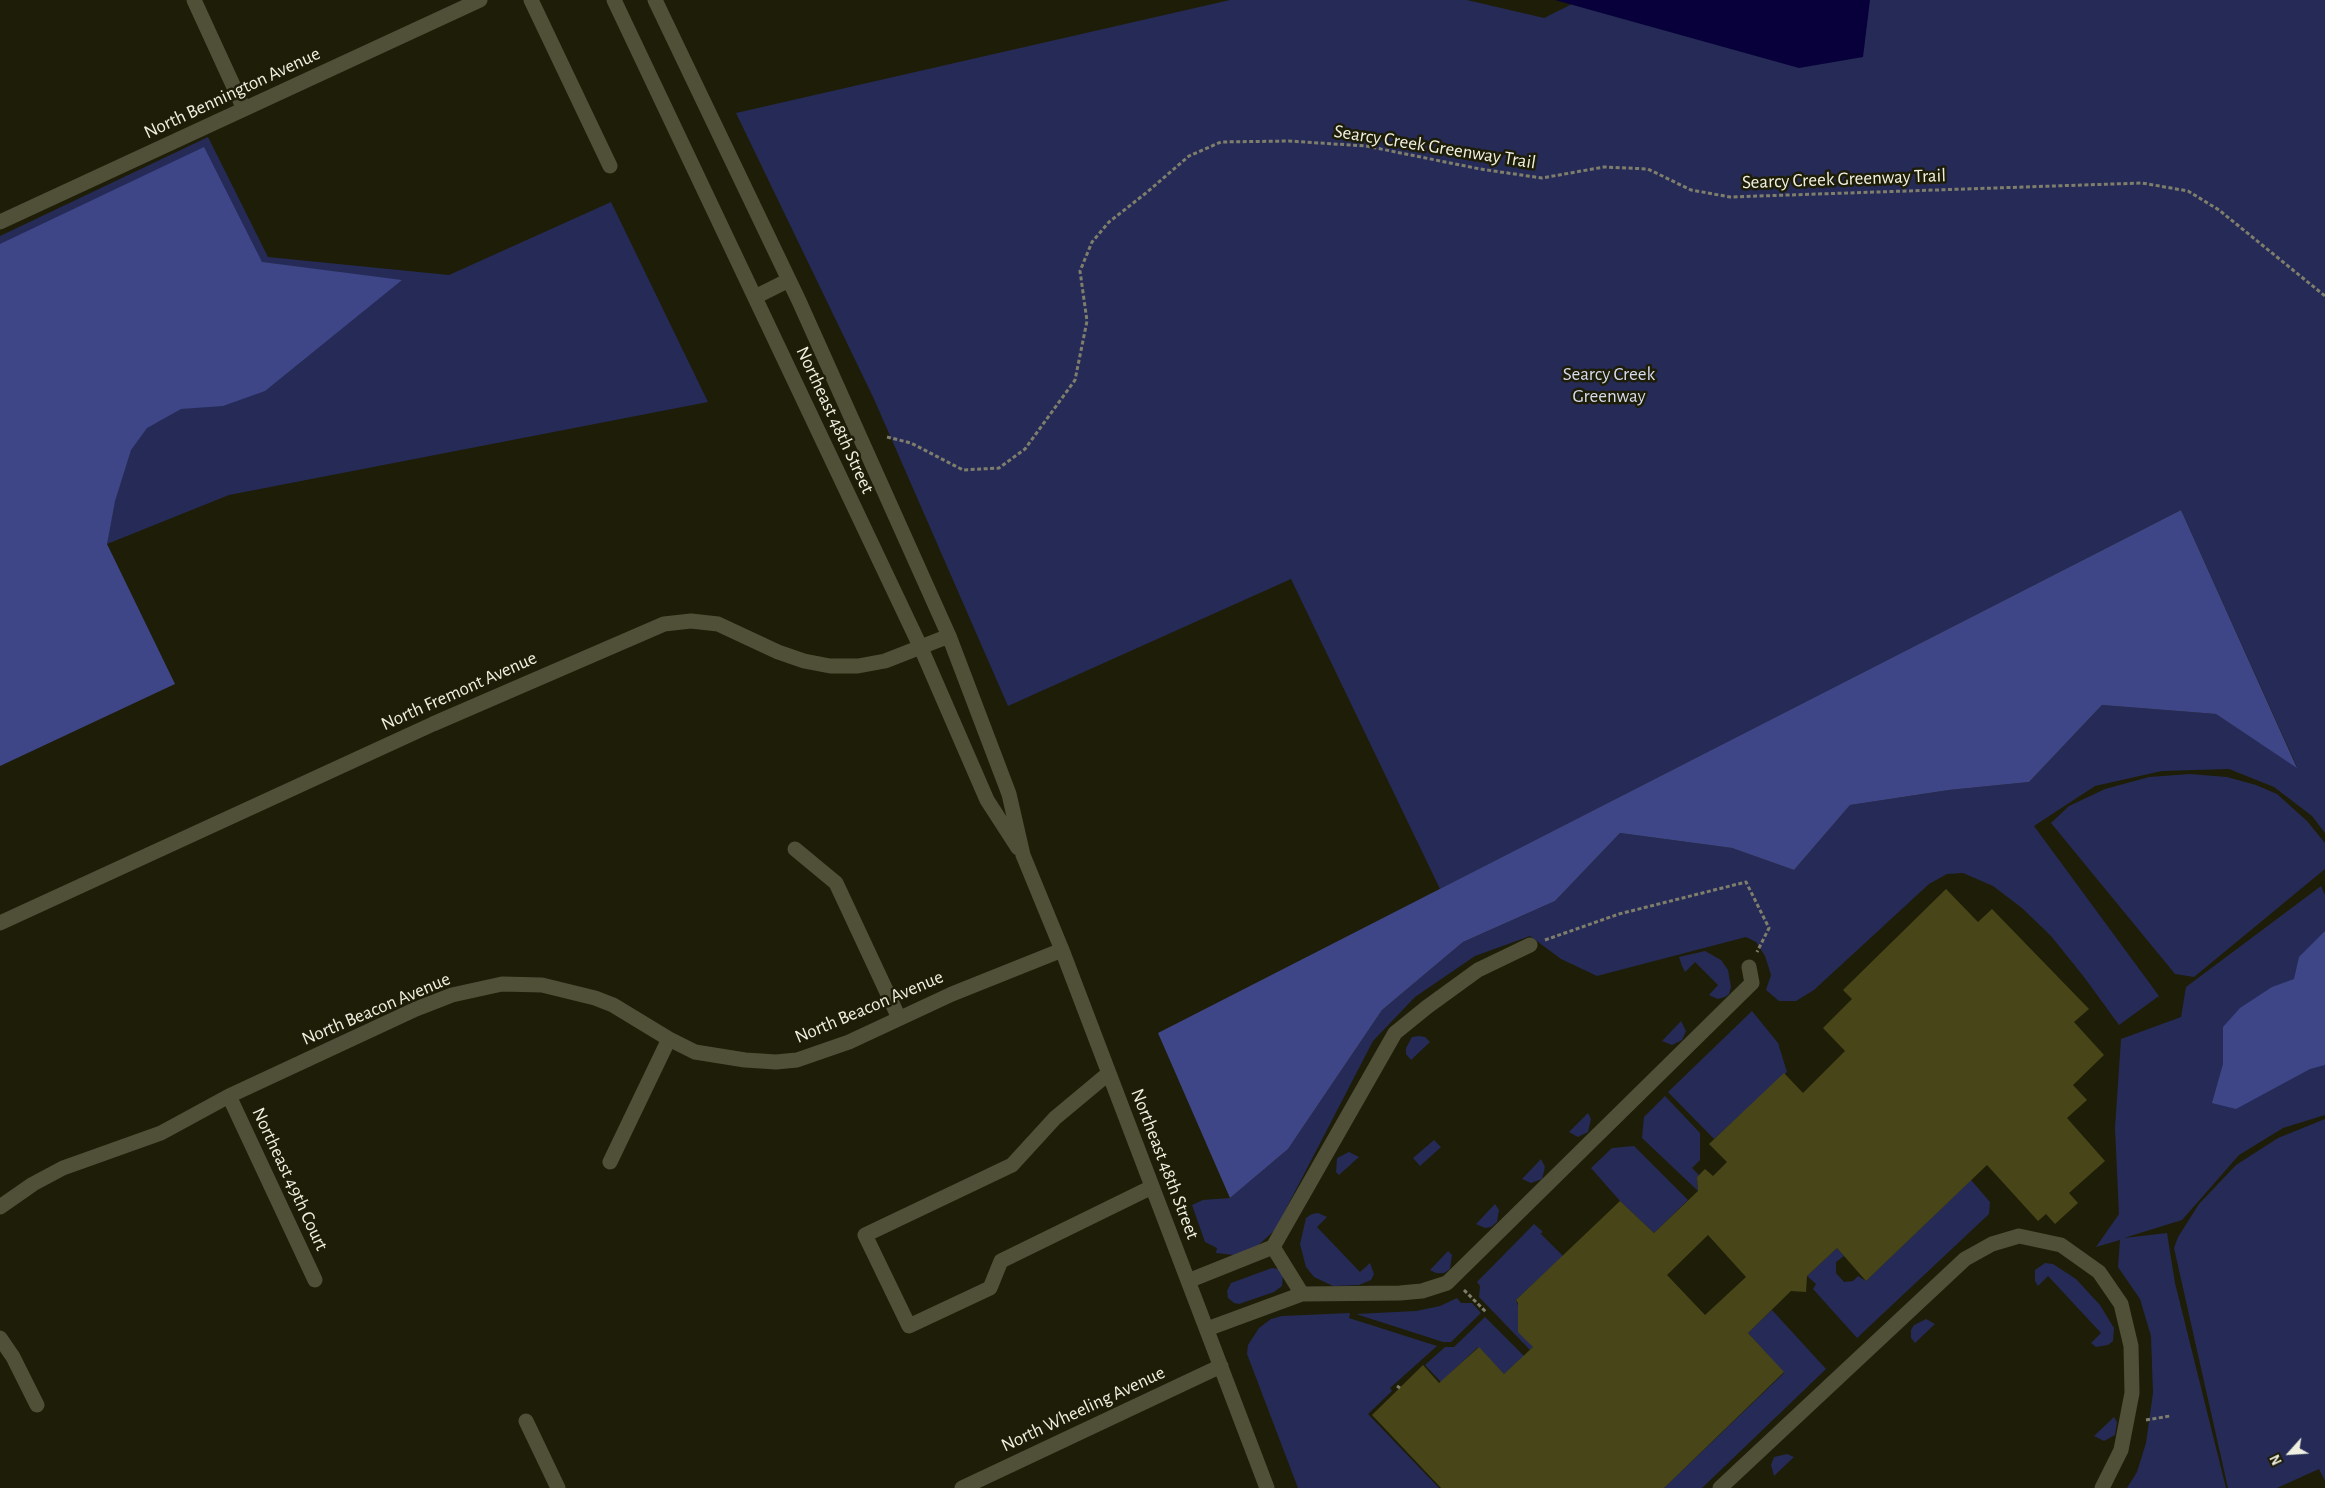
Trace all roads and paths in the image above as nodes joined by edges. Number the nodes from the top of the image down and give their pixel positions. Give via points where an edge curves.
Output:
1 (194, 0) edge
2 (480, 0) edge
3 (531, 0) edge
4 (614, 0) edge
5 (656, 0) edge
6 (244, 109) junction
7 (610, 166) dead end
8 (0, 222) edge
9 (788, 280) junction
10 (2325, 296) edge
11 (755, 297) junction
12 (887, 437) dead end
13 (949, 636) junction
14 (921, 648) junction
15 (795, 849) dead end
16 (1023, 855) junction
17 (0, 923) edge
18 (1530, 945) joint
19 (1062, 950) junction
20 (1749, 967) joint
21 (899, 1018) junction
22 (668, 1040) junction
23 (1108, 1073) junction
24 (229, 1096) junction
25 (610, 1162) dead end
26 (1152, 1187) junction
27 (0, 1207) edge
28 (1273, 1247) junction
29 (315, 1280) dead end
30 (1188, 1281) junction
31 (1464, 1290) dead end
32 (1302, 1294) junction
33 (1486, 1312) dead end
34 (1207, 1330) junction
35 (0, 1338) edge
36 (1221, 1366) junction
37 (37, 1405) dead end
38 (2170, 1416) dead end
39 (2146, 1420) dead end
40 (526, 1421) dead end
41 (558, 1488) edge
42 (962, 1488) edge
43 (1267, 1488) edge
44 (1720, 1488) edge
45 (2102, 1488) edge

1 - 6 street
2 - 6 street, North Bennington Avenue
3 - 7 street
4 - 11 street, Northeast 48th Street
5 - 9 street, Northeast 48th Street
6 - 8 street, North Bennington Avenue
9 - 11 street
9 - 13 street, Northeast 48th Street
10 - 12 path, Searcy Creek Greenway Trail via 2219,210 2188,191 2142,183 1730,197 1691,190 1648,169 1604,167 1542,178 1366,146 1289,141 1221,142 1189,156 1109,222 1092,242 1080,271 1087,321 1075,380 1024,449 999,468 963,470 911,442
11 - 14 street, Northeast 48th Street
13 - 14 street, North Fremont Avenue
13 - 16 street, Northeast 48th Street via 1009,794
14 - 16 street, Northeast 48th Street via 987,800
14 - 17 street, North Fremont Avenue via 885,661 858,666 830,666 778,652 718,624 691,621 664,624 433,724
15 - 21 street via 836,883
16 - 19 street, Northeast 48th Street
18 - 20 path via 1618,914 1746,882 1769,928
18 - 28 street via 1478,970 1395,1033
19 - 21 street, North Beacon Avenue
19 - 23 street, Northeast 48th Street
20 - 32 street via 1752,983 1447,1283 1407,1293
21 - 22 street, North Beacon Avenue via 849,1042 798,1060 744,1060 695,1052
22 - 24 street, North Beacon Avenue via 635,1017 595,998 542,985 502,984 416,1009
22 - 25 street
23 - 26 street, Northeast 48th Street
23 - 26 street via 1055,1118 1012,1165 866,1235 909,1326 990,1288 1001,1261
24 - 27 street, North Beacon Avenue via 160,1133 63,1168
24 - 29 street, Northeast 49th Court
26 - 30 street, Northeast 48th Street
28 - 30 street
28 - 32 street
30 - 34 street, Northeast 48th Street
31 - 33 path
32 - 34 street
34 - 36 street, Northeast 48th Street
35 - 37 street
36 - 42 street, North Wheeling Avenue
36 - 43 street, Northeast 48th Street
38 - 39 path
40 - 41 street
44 - 45 street via 1965,1259 1992,1244 2019,1236 2061,1245 2099,1272 2121,1304 2131,1346 2132,1393 2121,1450

